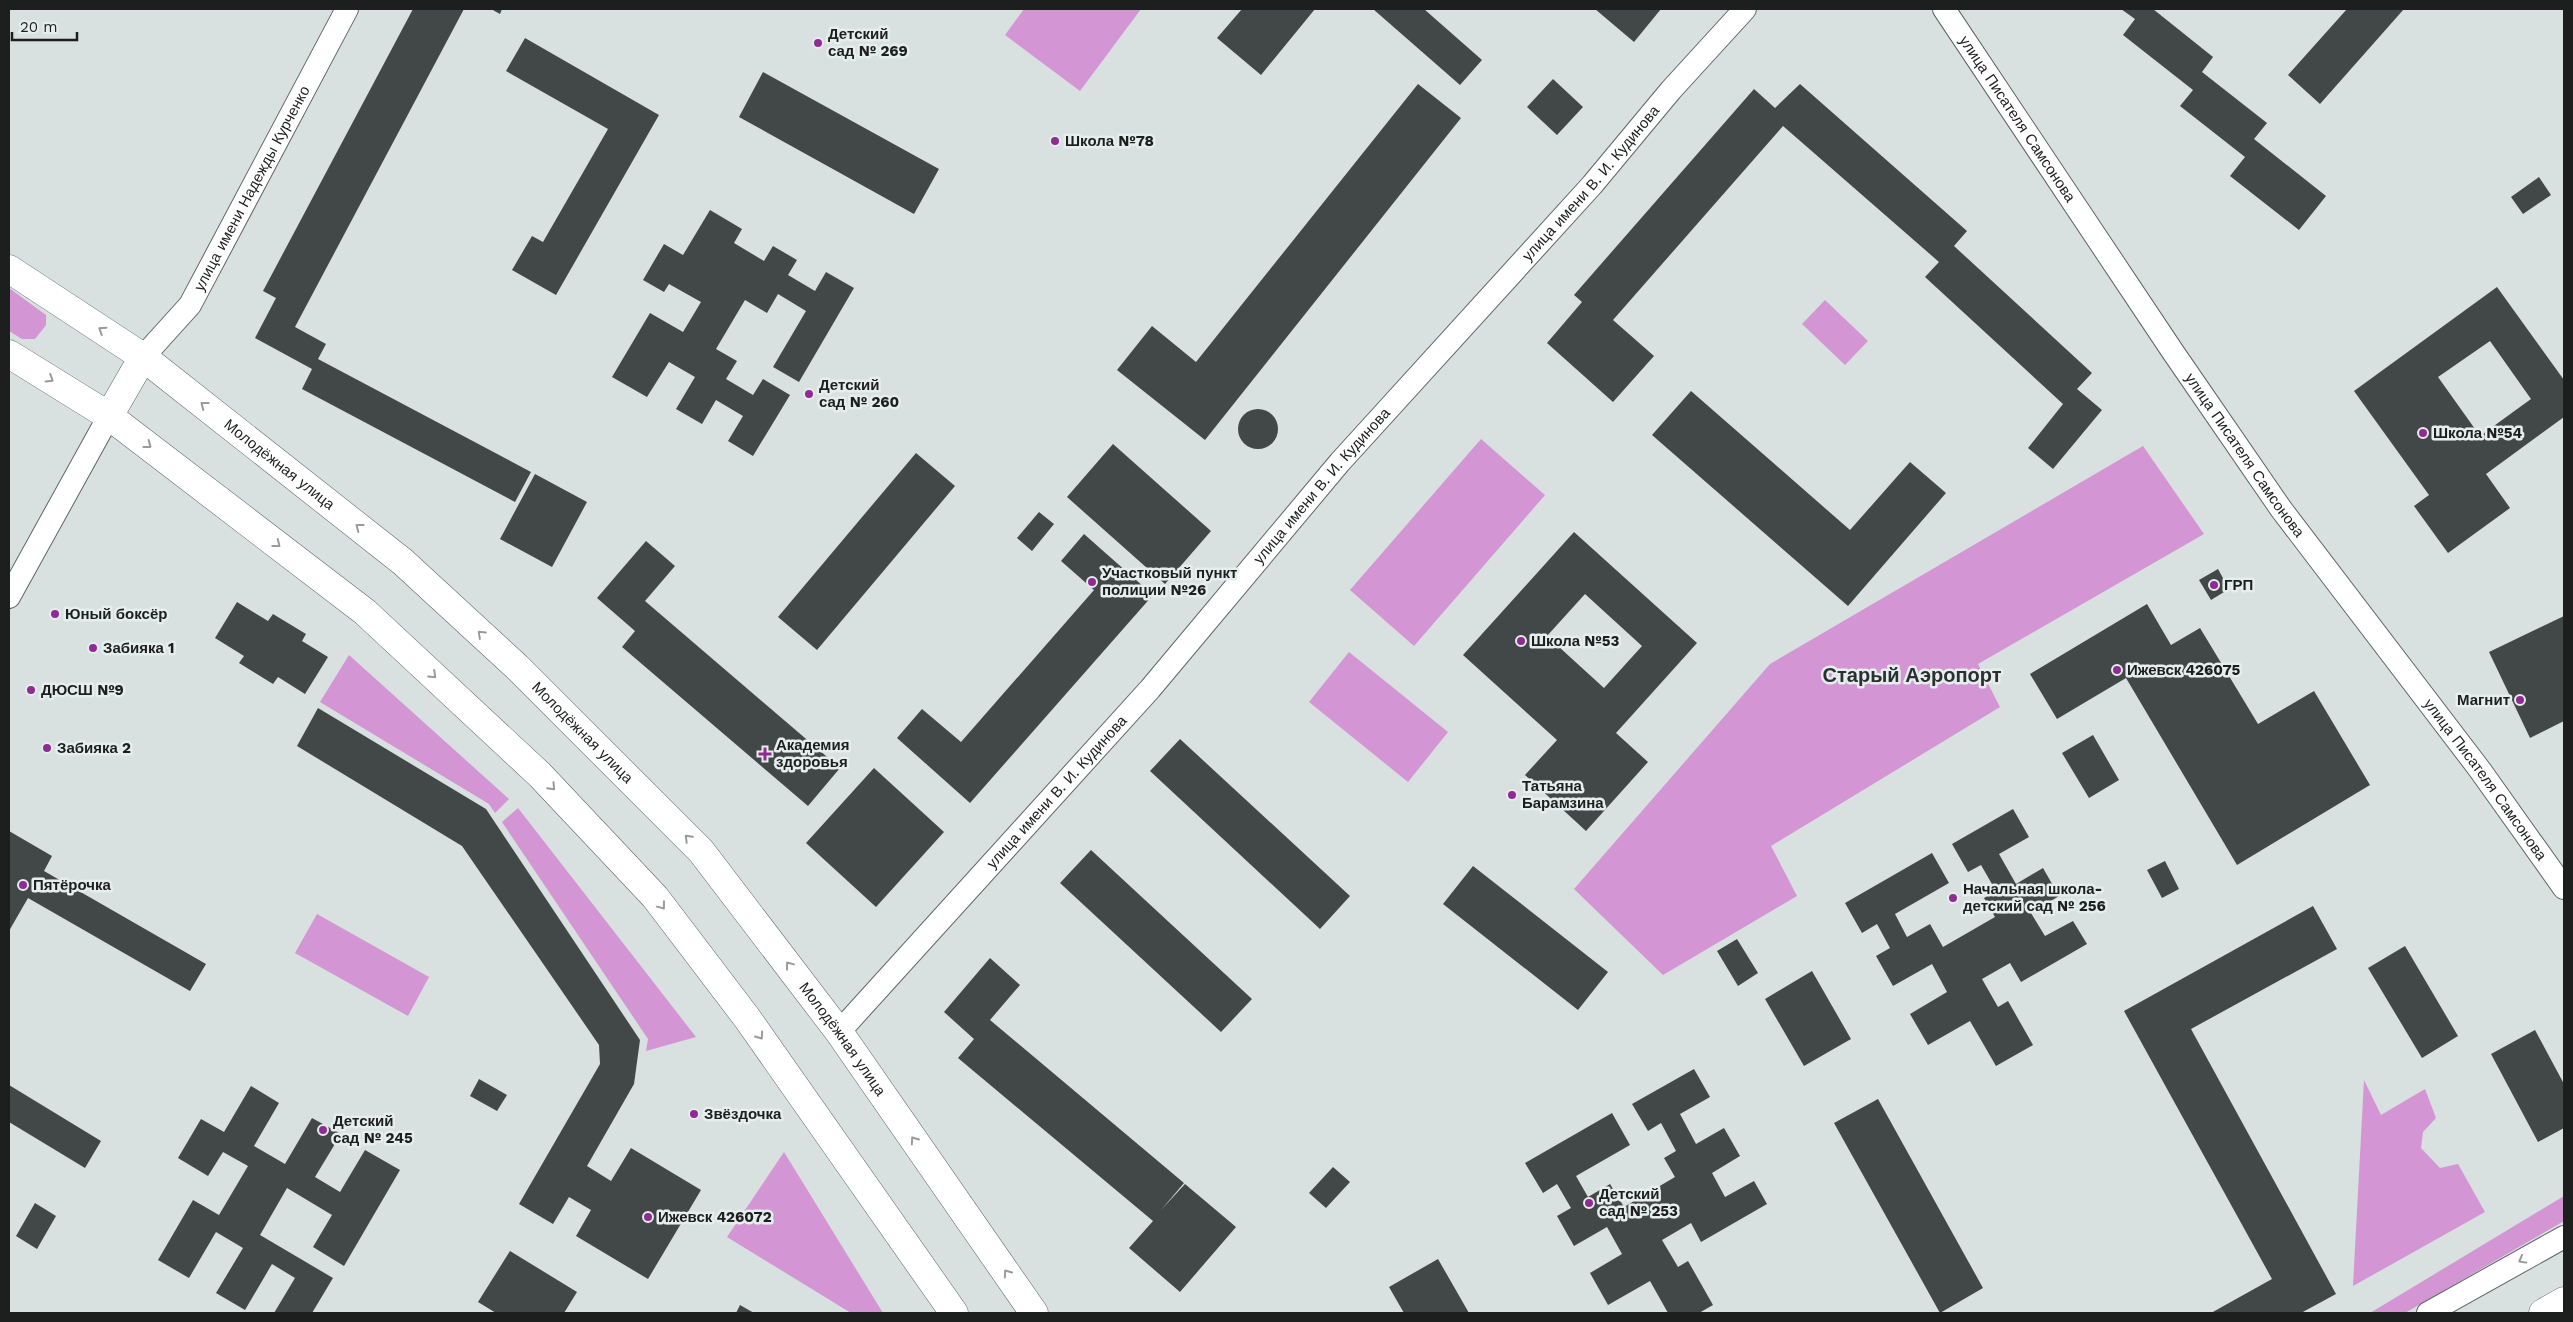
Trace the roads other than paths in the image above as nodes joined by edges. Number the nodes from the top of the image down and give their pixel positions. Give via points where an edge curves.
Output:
1 (347, 9) edge
2 (1745, 9) edge
3 (1944, 9) edge
4 (9, 269) edge
5 (9, 354) edge
6 (142, 357) junction
7 (109, 416) junction
8 (9, 597) edge
9 (2564, 888) edge
10 (839, 1032) junction
11 (2564, 1236) edge
12 (2564, 1301) edge
13 (954, 1313) edge
14 (1034, 1313) edge
15 (2428, 1313) edge
16 (2543, 1313) edge

1 - 6 street, улица имени Надежды Курченко via 190,304
2 - 10 street, улица имени В. И. Кудинова via 1670,90 1592,185 1340,462 1150,689
3 - 9 street, улица Писателя Самсонова via 2280,508 2480,770
6 -> 4 main road, Молодёжная улица
5 -> 7 main road
6 - 7 main road
10 -> 6 main road, Молодёжная улица via 702,851 517,667 403,562
7 - 8 street
7 -> 13 main road via 365,612 540,775 608,847 655,897 747,1018
14 -> 10 main road, Молодёжная улица
11 -> 15 street
12 - 16 main road

